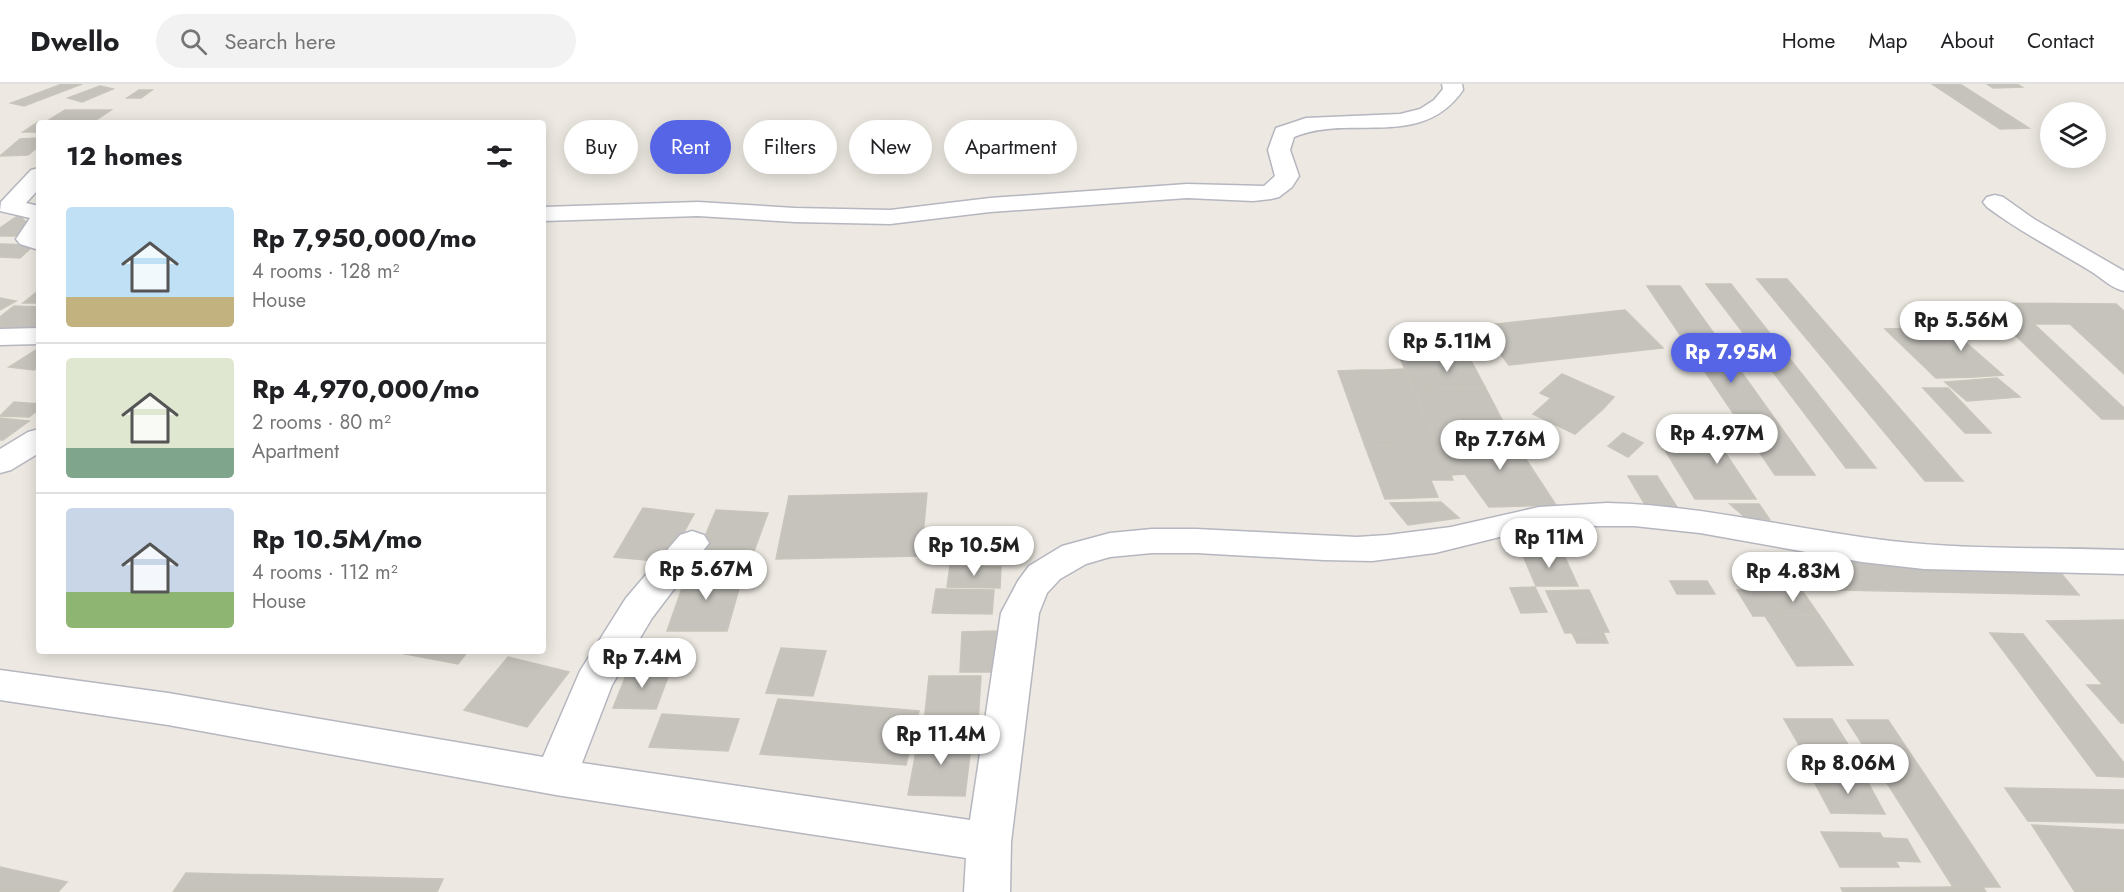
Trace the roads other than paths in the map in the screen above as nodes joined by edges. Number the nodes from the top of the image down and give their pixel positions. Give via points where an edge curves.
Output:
1 (1452, 84) edge
2 (36, 178) edge
3 (1995, 202) dead end
4 (4, 211) edge
5 (36, 213) edge
6 (546, 214) edge
7 (36, 228) edge
8 (36, 241) edge
9 (2124, 283) edge
10 (36, 336) edge
11 (0, 337) edge
12 (36, 441) edge
13 (0, 463) edge
14 (692, 543) dead end
15 (2124, 562) edge
16 (0, 685) edge
17 (556, 777) junction
18 (988, 842) junction
19 (987, 892) edge

1 - 6 street via 1453,90 1427,114 1400,120 1306,124 1284,133 1279,150 1287,176 1271,192 1164,192 890,217 698,209
2 - 4 street
3 - 9 street
4 - 5 street
7 - 8 street via 29,239
10 - 11 street
12 - 13 street
14 - 17 street via 639,608 594,682
15 - 18 street via 1895,554 1637,515 1580,514 1524,520 1479,533 1398,547 1325,548 1195,541 1116,543 1073,555 1047,570 1029,591 1020,613
16 - 17 street via 168,709
17 - 18 street
18 - 19 street

